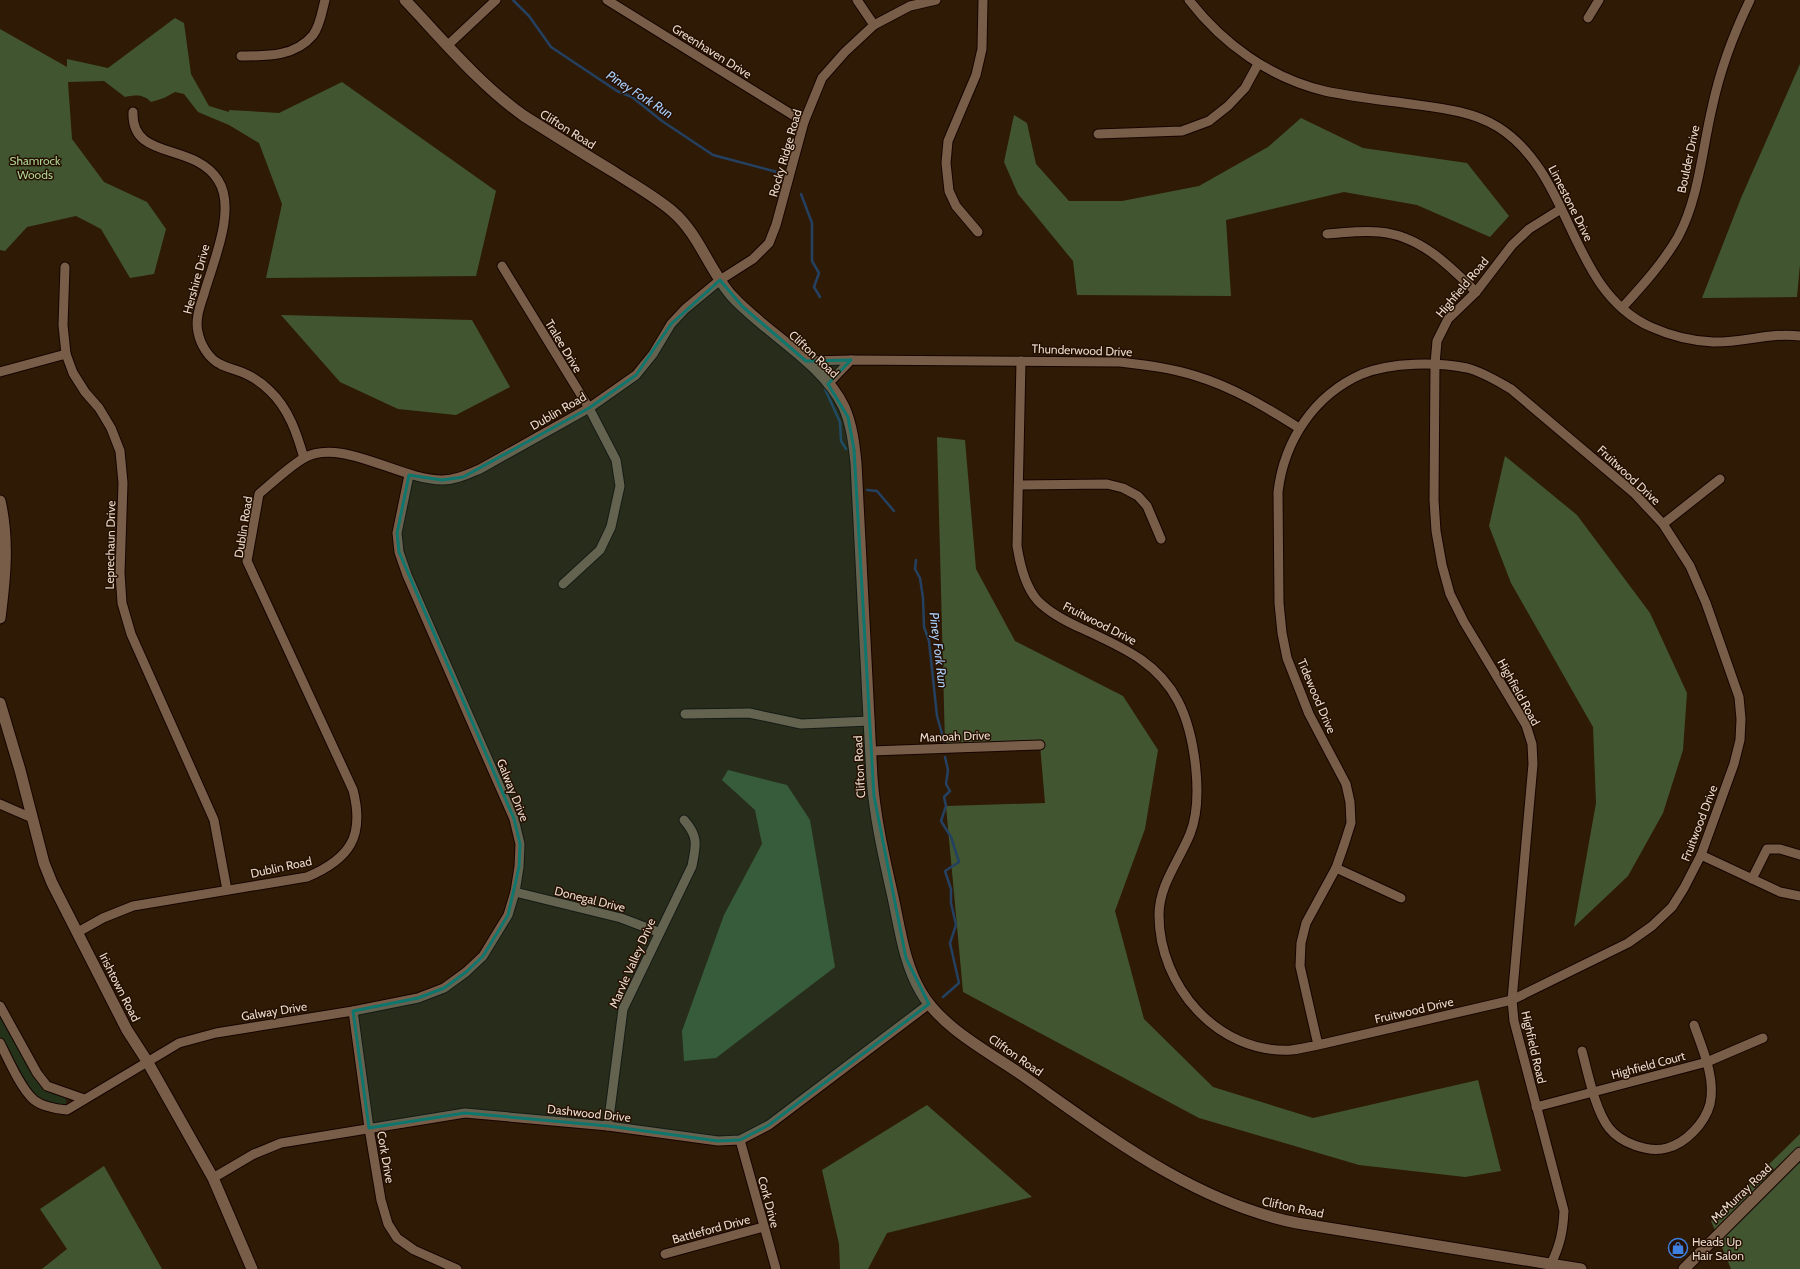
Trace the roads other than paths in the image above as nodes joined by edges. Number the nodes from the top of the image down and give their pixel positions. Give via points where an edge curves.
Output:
1 (325, 0) edge
2 (405, 0) edge
3 (496, 0) edge
4 (607, 0) edge
5 (857, 0) edge
6 (936, 0) edge
7 (983, 0) edge
8 (1189, 0) edge
9 (1599, 0) edge
10 (1750, 0) edge
11 (1588, 18) dead end
12 (874, 25) junction
13 (448, 45) junction
14 (241, 56) dead end
15 (1258, 64) junction
16 (133, 112) dead end
17 (804, 122) junction
18 (1098, 134) dead end
19 (1562, 209) junction
20 (978, 232) dead end
21 (1327, 234) dead end
22 (502, 266) dead end
23 (65, 267) dead end
24 (720, 280) junction
25 (1476, 292) junction
26 (1622, 308) junction
27 (1800, 336) edge
28 (66, 354) junction
29 (851, 360) junction
30 (806, 361) junction
31 (1021, 361) junction
32 (1435, 364) junction
33 (0, 372) edge
34 (828, 384) junction
35 (589, 408) junction
36 (1299, 428) junction
37 (304, 458) junction
38 (409, 475) junction
39 (1720, 479) dead end
40 (1019, 485) junction
41 (0, 501) edge
42 (1663, 524) junction
43 (1161, 539) dead end
44 (563, 584) dead end
45 (0, 618) edge
46 (0, 703) edge
47 (685, 714) dead end
48 (870, 721) junction
49 (1040, 745) dead end
50 (871, 751) junction
51 (0, 804) edge
52 (32, 818) junction
53 (684, 820) dead end
54 (1701, 855) junction
55 (1800, 855) edge
56 (1336, 868) junction
57 (1752, 879) junction
58 (227, 890) junction
59 (515, 892) junction
60 (1800, 896) edge
61 (1400, 898) dead end
62 (78, 932) junction
63 (658, 932) junction
64 (1512, 1000) junction
65 (929, 1004) junction
66 (0, 1006) edge
67 (353, 1011) junction
68 (1694, 1025) dead end
69 (1763, 1038) dead end
70 (0, 1043) edge
71 (1318, 1045) junction
72 (1582, 1051) dead end
73 (147, 1061) junction
74 (1707, 1062) junction
75 (1593, 1092) junction
76 (84, 1099) junction
77 (1536, 1107) junction
78 (608, 1126) junction
79 (369, 1128) junction
80 (740, 1140) junction
81 (1800, 1153) edge
82 (213, 1178) junction
83 (763, 1227) junction
84 (665, 1254) dead end
85 (1551, 1264) junction
86 (252, 1269) edge
87 (457, 1269) edge
88 (776, 1269) edge
89 (1581, 1269) edge
90 (1684, 1269) edge

1 - 14 street via 320,22 313,35 297,48 279,55
2 - 13 main road, Clifton Road
3 - 13 street
4 - 17 street, Greenhaven Drive
5 - 12 street
6 - 12 street, Rocky Ridge Road via 910,6
7 - 20 street via 982,49 976,75 948,141 946,163 949,191 956,206
8 - 15 street, Limestone Drive via 1223,37
9 - 11 street
10 - 26 street, Boulder Drive via 1722,66 1689,211 1678,237 1660,264
12 - 17 street, Rocky Ridge Road via 822,78
13 - 24 main road, Clifton Road via 492,91 515,110 672,211 693,234
15 - 18 street via 1245,88 1209,121 1182,132
15 - 19 street, Limestone Drive via 1325,91 1444,109 1471,115 1497,126 1518,141 1537,164
16 - 37 street, Hershire Drive via 134,125 141,138 151,145 199,162 213,173 221,185 225,198 225,221 200,306 197,323 199,336 215,360 255,379 281,402
17 - 24 street, Rocky Ridge Road via 782,208 769,242 753,259
19 - 25 street, Highfield Road via 1529,229 1512,245
19 - 26 street, Limestone Drive via 1593,274
21 - 25 street via 1379,232 1405,237 1428,249
22 - 35 street, Tralee Drive
23 - 28 street, Leprechaun Drive via 63,325
24 - 30 main road, Clifton Road via 747,311
24 - 35 street, Dublin Road via 670,324 653,354 636,375
25 - 32 street, Highfield Road via 1448,319 1437,341
26 - 27 street, Limestone Drive via 1650,327 1678,338 1714,342 1787,334
28 - 33 street
28 - 58 street, Leprechaun Drive via 73,373 111,428 120,451 123,483 120,573 122,603 131,634 214,820
29 - 30 street, Thunderwood Drive
29 - 31 street, Thunderwood Drive
29 - 34 street
30 - 34 main road, Clifton Road
31 - 36 street, Thunderwood Drive via 1120,362 1162,367 1197,376 1235,392
31 - 40 street, Fruitwood Drive
32 - 36 street, Tidewood Drive via 1394,366 1363,374 1316,406
32 - 42 street, Fruitwood Drive via 1468,368 1489,376 1511,389 1634,493
32 - 64 street, Highfield Road via 1434,500 1442,565 1450,594 1464,622 1526,725 1532,744 1533,764
34 - 48 main road, Clifton Road via 844,407 854,443
35 - 38 street, Dublin Road via 462,477 442,480
35 - 44 street, Tralee Drive via 616,460 620,486 611,527 600,550
36 - 56 street, Tidewood Drive via 1280,474 1280,610 1287,658 1297,689 1346,784 1350,802 1351,823
37 - 38 street, Dublin Road via 323,452 348,454
37 - 58 street, Dublin Road via 259,494 247,562 353,790 357,806 357,825 352,841 342,856 327,868 307,876
38 - 59 street, Galway Drive via 397,533 399,552 406,575 514,819 520,844
39 - 42 street
40 - 43 street via 1106,484 1123,488 1138,496 1147,506
40 - 71 street, Fruitwood Drive via 1020,564 1038,600 1052,613 1069,623 1135,654 1168,684 1187,720 1192,741 1197,791 1195,813 1191,833 1171,871 1163,893 1159,914 1167,964 1177,984 1190,1003 1206,1019 1224,1032 1246,1042 1268,1048 1291,1050
41 - 45 main road via 6,547
42 - 54 street, Fruitwood Drive via 1690,566 1706,603 1736,690 1741,719 1740,740 1734,764
46 - 52 main road, Irishtown Road
47 - 48 street via 749,713 801,724
48 - 50 main road, Clifton Road
49 - 50 street, Manoah Drive
50 - 65 main road, Clifton Road via 876,811 903,945 915,980
51 - 52 street
52 - 62 main road, Irishtown Road via 52,883
53 - 63 street, Marvle Valley Drive via 693,830 696,847 692,866
54 - 57 street
54 - 64 street, Fruitwood Drive via 1672,907 1652,926 1628,943
55 - 57 street via 1780,849 1767,849
56 - 61 street
56 - 71 street, Tidewood Drive via 1306,923 1301,943 1300,966
57 - 60 street via 1780,892
58 - 62 street, Dublin Road via 133,906
59 - 63 street, Donegal Drive via 621,918
59 - 67 street, Galway Drive via 508,915 497,936 483,956 466,972 444,988 418,998
62 - 73 main road, Irishtown Road via 127,1030
63 - 78 street, Marvle Valley Drive via 622,1009
64 - 71 street, Fruitwood Drive
64 - 77 street, Highfield Road via 1514,1021
65 - 80 street, Dashwood Drive via 769,1125
65 - 85 main road, Clifton Road via 968,1038 1114,1138 1174,1176 1232,1205 1260,1215 1297,1223
66 - 76 street via 37,1074 47,1086
67 - 73 street, Galway Drive via 216,1033 179,1043
67 - 79 street, Cork Drive
68 - 74 street
69 - 74 street, Highfield Court
70 - 76 street, Galway Drive via 34,1100 53,1109 66,1110
72 - 75 street
73 - 76 street, Galway Drive
73 - 82 main road, Irishtown Road
74 - 75 street, Highfield Court
74 - 75 street via 1711,1088 1710,1104 1704,1117 1695,1130 1682,1141 1667,1148 1650,1149 1633,1145 1619,1137 1609,1128
75 - 77 street, Highfield Court
77 - 85 street, Highfield Road via 1564,1211 1560,1245
78 - 79 street, Dashwood Drive via 465,1113
78 - 80 street, Dashwood Drive via 718,1142
79 - 82 street, Dashwood Drive via 281,1143 254,1154
79 - 87 street, Cork Drive via 381,1200 388,1224 397,1238 414,1250
80 - 83 street, Cork Drive
81 - 90 main road, McMurray Road
82 - 86 main road, Irishtown Road
83 - 84 street, Battleford Drive
83 - 88 street, Cork Drive
85 - 89 main road, Clifton Road

